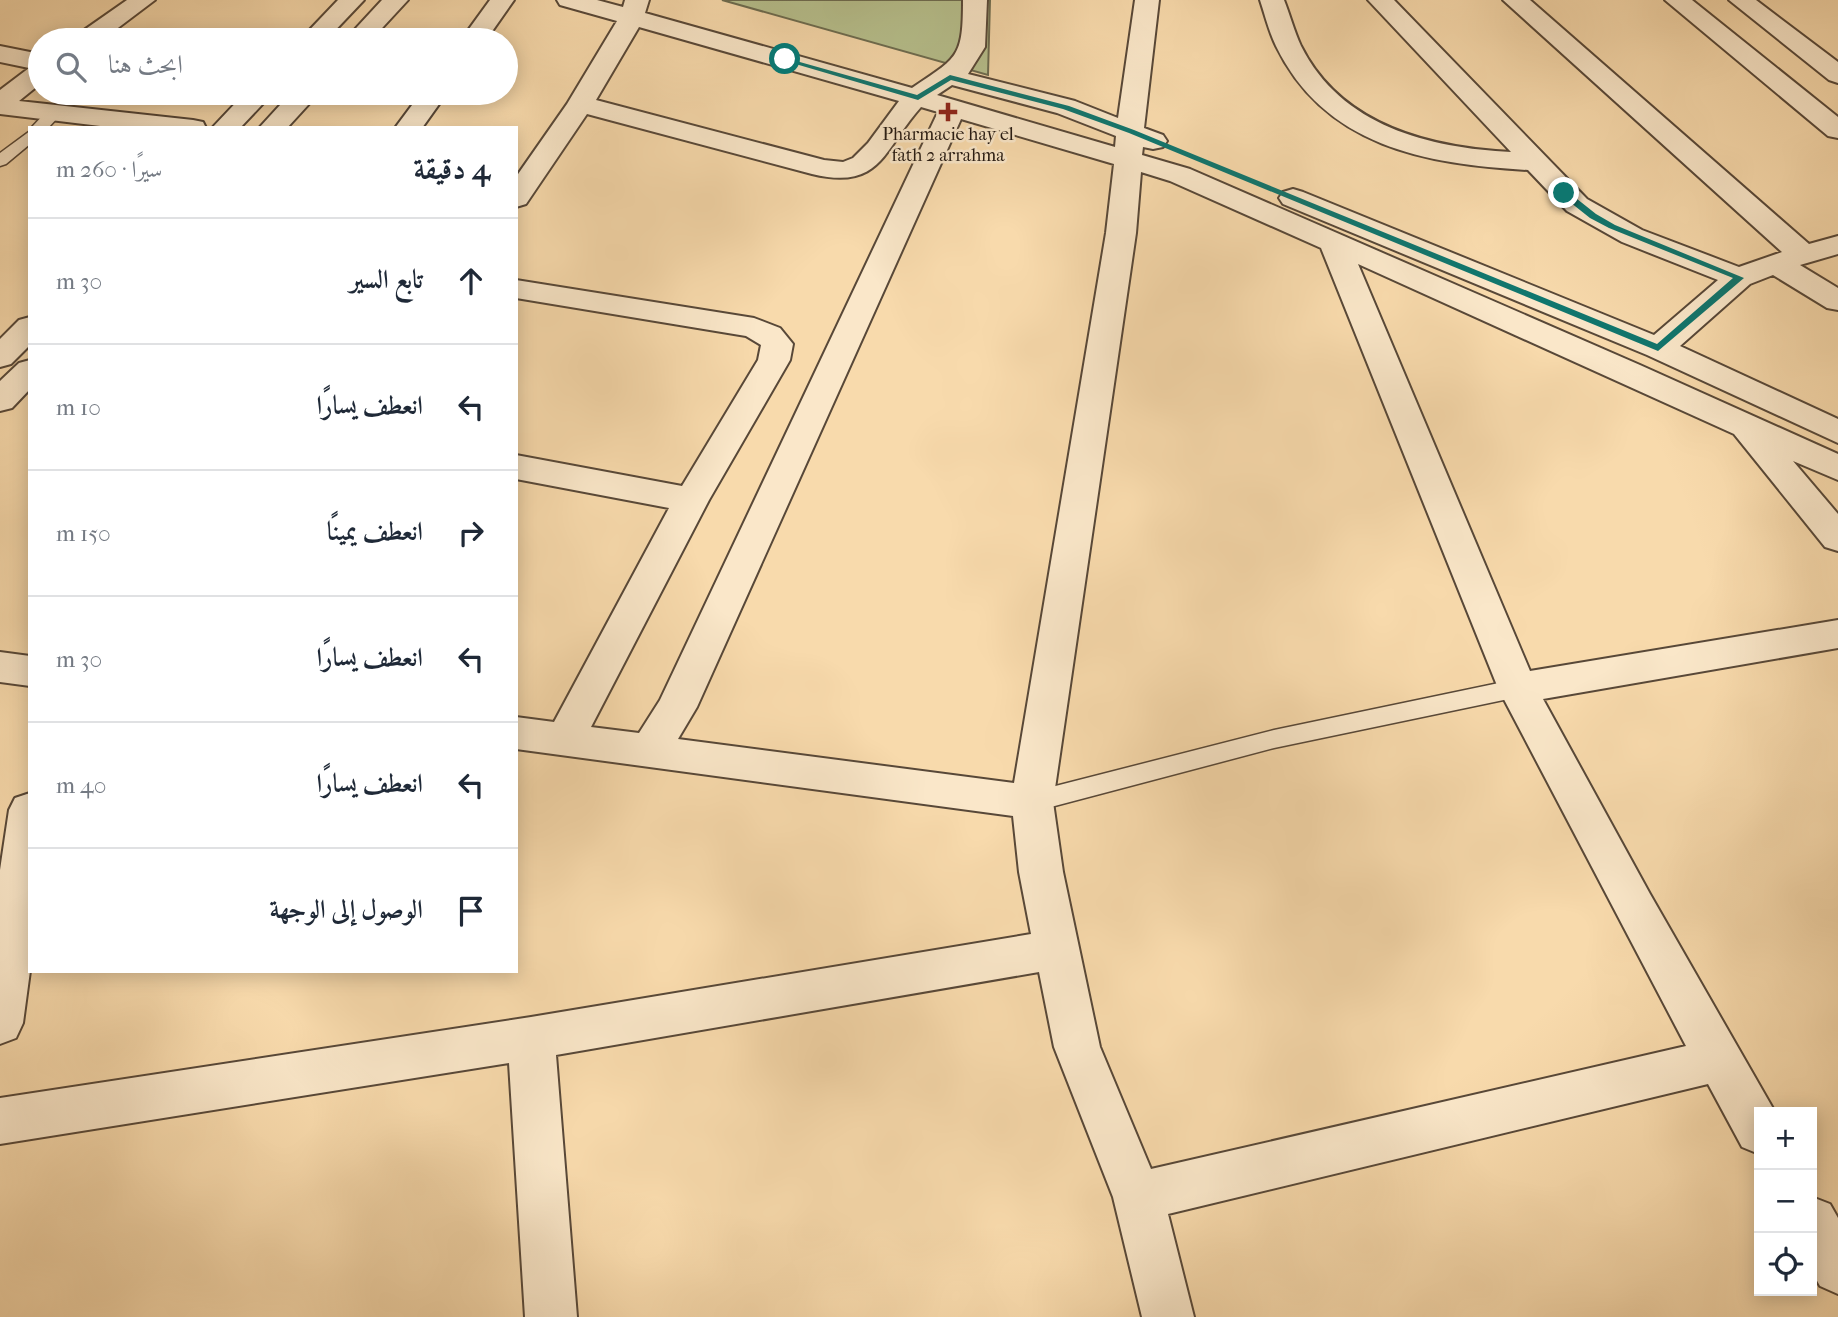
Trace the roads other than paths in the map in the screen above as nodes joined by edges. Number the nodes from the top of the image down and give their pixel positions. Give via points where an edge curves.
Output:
1 (143, 0) edge
2 (352, 0) edge
3 (396, 0) edge
4 (502, 0) edge
5 (975, 0) edge
6 (1147, 0) edge
7 (1272, 0) edge
8 (1380, 0) edge
9 (1515, 0) edge
10 (1677, 0) edge
11 (1741, 0) edge
12 (576, 1) edge
13 (635, 8) edge
14 (103, 28) edge
15 (324, 28) edge
16 (368, 28) edge
17 (481, 28) edge
18 (0, 54) edge
19 (28, 60) edge
20 (1838, 75) edge
21 (28, 81) edge
22 (952, 92) junction
23 (918, 97) junction
24 (580, 104) junction
25 (248, 105) edge
26 (294, 105) edge
27 (425, 105) edge
28 (1, 107) edge
29 (47, 120) edge
30 (156, 126) edge
31 (227, 126) edge
32 (274, 126) edge
33 (409, 126) edge
34 (1838, 130) edge
35 (28, 138) edge
36 (1130, 146) junction
37 (0, 161) edge
38 (1534, 162) junction
39 (527, 170) edge
40 (518, 193) edge
41 (1335, 245) junction
42 (1838, 245) edge
43 (1804, 255) junction
44 (1775, 263) junction
45 (1739, 278) junction
46 (518, 289) edge
47 (1838, 301) edge
48 (28, 337) edge
49 (1658, 348) junction
50 (21, 370) edge
51 (1713, 376) junction
52 (0, 400) edge
53 (1796, 412) junction
54 (1745, 426) junction
55 (1838, 432) edge
56 (518, 467) edge
57 (1838, 468) edge
58 (691, 500) junction
59 (1838, 538) edge
60 (1838, 635) edge
61 (0, 667) edge
62 (28, 671) edge
63 (1518, 688) junction
64 (518, 733) edge
65 (565, 739) junction
66 (650, 750) junction
67 (1032, 802) junction
68 (28, 822) edge
69 (1057, 949) junction
70 (3, 970) edge
71 (0, 1023) edge
72 (531, 1038) junction
73 (1718, 1060) junction
74 (0, 1121) edge
75 (1754, 1122) edge
76 (1138, 1197) junction
77 (1817, 1231) edge
78 (1838, 1268) edge
79 (551, 1317) edge
80 (1168, 1317) edge

1 - 14 street
2 - 15 street
3 - 16 street
4 - 17 street
5 - 22 street via 974,43
6 - 36 street
7 - 38 street via 1297,61 1339,112 1367,130 1443,155
8 - 38 street
9 - 43 street
10 - 34 street
11 - 20 street
12 - 13 street
13 - 23 street
13 - 24 street
18 - 19 street
21 - 28 street via 3,100
22 - 23 street
22 - 36 street via 1066,107
22 - 66 street via 677,706
23 - 24 street via 864,163 839,172
24 - 39 street
25 - 31 street
26 - 32 street
27 - 33 street
28 - 29 street
29 - 30 street
35 - 37 lane
36 - 41 street via 1193,181
36 - 49 street
36 - 67 street via 1121,233
38 - 45 street via 1593,216
39 - 40 street
41 - 54 street
41 - 63 street
42 - 43 street
43 - 44 street
44 - 45 street
44 - 47 street
45 - 49 street
46 - 58 street via 754,328 777,344 774,360
48 - 50 street
49 - 51 street
50 - 52 street
51 - 53 street
51 - 54 street
53 - 55 street
53 - 57 street
54 - 57 street
54 - 59 street
56 - 58 street
58 - 65 street
60 - 63 street
61 - 62 street
63 - 67 lane via 1275,738
63 - 73 street
64 - 65 street
65 - 66 street
66 - 67 street
67 - 69 street
68 - 70 street
69 - 72 street
69 - 76 street via 1077,1048
70 - 71 street
72 - 74 street
72 - 79 street
73 - 75 street
73 - 76 street
76 - 80 street
77 - 78 street

